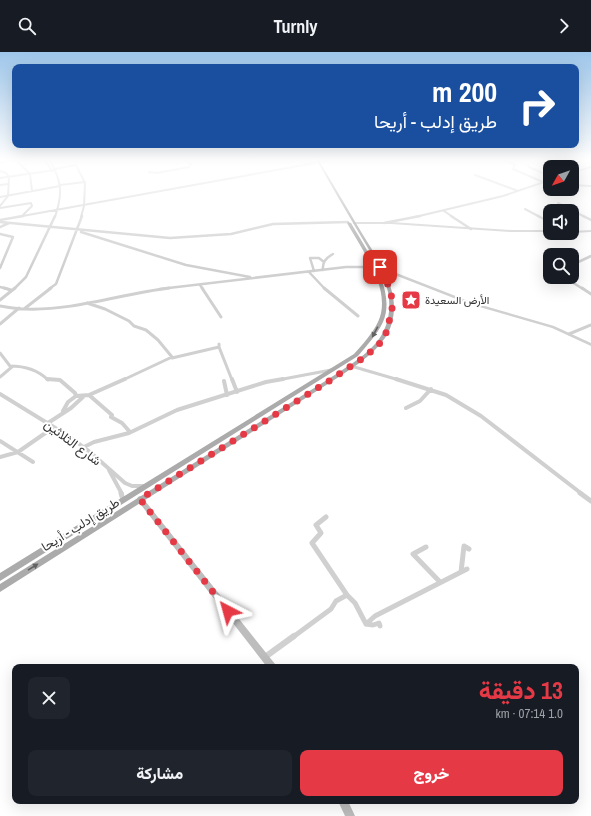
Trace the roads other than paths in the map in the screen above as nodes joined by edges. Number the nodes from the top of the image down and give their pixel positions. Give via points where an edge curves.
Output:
1 (14, 195) edge
2 (59, 195) edge
3 (84, 195) edge
4 (144, 195) edge
5 (335, 195) edge
6 (508, 195) edge
7 (8, 196) junction
8 (0, 197) edge
9 (84, 206) junction
10 (0, 207) edge
11 (525, 209) dead end
12 (57, 211) junction
13 (444, 211) junction
14 (579, 214) edge
15 (22, 216) junction
16 (543, 218) edge
17 (591, 220) edge
18 (0, 221) edge
19 (10, 222) junction
20 (351, 223) junction
21 (384, 223) junction
22 (0, 227) edge
23 (50, 227) junction
24 (471, 228) junction
25 (76, 230) junction
26 (543, 231) edge
27 (591, 231) edge
28 (579, 232) edge
29 (0, 235) edge
30 (363, 244) junction
31 (333, 254) dead end
32 (591, 256) edge
33 (324, 262) junction
34 (579, 262) edge
35 (0, 268) edge
36 (374, 268) junction
37 (323, 270) junction
38 (314, 271) junction
39 (383, 271) junction
40 (309, 272) junction
41 (254, 278) junction
42 (575, 284) edge
43 (200, 285) junction
44 (0, 287) edge
45 (11, 290) junction
46 (591, 294) edge
47 (0, 300) edge
48 (87, 303) junction
49 (0, 306) edge
50 (19, 308) junction
51 (24, 309) junction
52 (358, 316) dead end
53 (222, 317) dead end
54 (0, 324) edge
55 (591, 325) edge
56 (569, 334) junction
57 (591, 345) edge
58 (0, 353) edge
59 (172, 358) junction
60 (14, 366) junction
61 (350, 366) junction
62 (331, 370) junction
63 (0, 377) edge
64 (224, 381) dead end
65 (431, 389) junction
66 (237, 392) junction
67 (0, 394) edge
68 (89, 395) junction
69 (227, 395) junction
70 (76, 396) junction
71 (83, 397) junction
72 (406, 408) dead end
73 (63, 412) junction
74 (48, 423) junction
75 (54, 427) junction
76 (130, 432) junction
77 (0, 441) edge
78 (84, 447) junction
79 (18, 452) junction
80 (0, 457) edge
81 (33, 462) dead end
82 (106, 467) junction
83 (178, 471) junction
84 (146, 486) junction
85 (140, 499) junction
86 (123, 500) junction
87 (591, 501) edge
88 (326, 517) dead end
89 (426, 547) dead end
90 (469, 549) dead end
91 (467, 569) dead end
92 (461, 572) junction
93 (0, 576) edge
94 (440, 582) junction
95 (0, 588) edge
96 (348, 595) junction
97 (366, 624) junction
98 (380, 626) dead end
99 (265, 658) junction
100 (270, 664) edge
101 (344, 804) edge
102 (350, 816) edge

1 - 7 street
2 - 12 street
3 - 9 street
4 - 9 street
5 - 20 main road, طريق إدلب - أريحا
6 - 13 street
7 - 8 street
7 - 10 street
9 - 12 street
9 - 25 street
10 - 15 street via 31,203 32,206
11 - 16 street
12 - 15 street
12 - 23 street
13 - 21 street
13 - 24 street
14 - 17 street
15 - 18 street
18 - 19 street
19 - 22 street
19 - 23 street
20 - 21 street
20 - 25 street via 273,224 231,234 170,238
20 - 30 main road, طريق إدلب - أريحا
21 - 24 street
23 - 25 street
23 - 45 street via 26,277 20,285
24 - 26 street
25 - 41 street via 186,265
25 - 51 street via 56,284
27 - 28 street
29 - 35 street via 14,237
30 - 36 main road, طريق إدلب - أريحا
30 - 39 main road, طريق إدلب - أريحا
31 - 33 street
32 - 34 street
33 - 37 street
33 - 38 street via 316,257 310,258
36 - 37 street via 346,267
36 -> 62 main road, طريق إدلب - أريحا via 383,288 385,301 385,311 377,330 356,355
37 - 38 street
38 - 40 street
39 - 56 street via 470,304 529,319
39 - 61 main road, طريق إدلب - أريحا via 393,304 387,331 380,343
40 - 41 street
40 - 52 street
41 - 43 street
42 - 46 street
43 - 48 street via 153,290
43 - 53 street
44 - 45 street
45 - 47 street
48 - 51 street
48 - 59 street via 105,309 146,330
49 - 50 street
50 - 51 street
50 - 54 street
55 - 56 street
56 - 57 street
58 - 60 street via 10,366
59 - 66 street via 219,345
59 - 68 street
60 - 63 street
60 - 70 street via 20,365 48,380 60,380 75,392
61 - 65 street
61 - 83 main road, طريق إدلب - أريحا
62 - 66 street via 281,378
62 - 83 main road, طريق إدلب - أريحا
64 - 69 street
65 - 72 street via 416,404
65 - 87 street via 481,416
66 - 69 street
67 - 74 street, شارع الثلاثين
68 - 71 street
68 - 76 street
69 - 76 street via 177,410
70 - 71 street
70 - 73 street via 68,402
71 - 73 street
73 - 74 street
74 - 75 street, شارع الثلاثين
75 - 78 street, شارع الثلاثين
75 - 79 street
76 - 78 street
77 - 79 street
78 - 82 street, شارع الثلاثين
79 - 80 street
79 - 81 street
82 - 84 street, شارع الثلاثين via 125,483
82 - 86 street via 116,482
83 - 84 main road, طريق إدلب - أريحا
83 - 85 main road, طريق إدلب - أريحا
84 - 86 main road, طريق إدلب - أريحا
95 -> 85 main road, طريق إدلب - أريحا
85 - 99 main road
86 - 93 main road, طريق إدلب - أريحا
88 - 96 street via 316,525 321,533 312,543
89 - 94 street via 413,554
90 - 92 street via 464,546
91 - 92 street
92 - 94 street
94 - 97 street via 375,616
96 - 97 street
96 - 99 street via 336,601 331,609
97 - 98 street via 379,623
99 - 100 main road
101 - 102 main road

